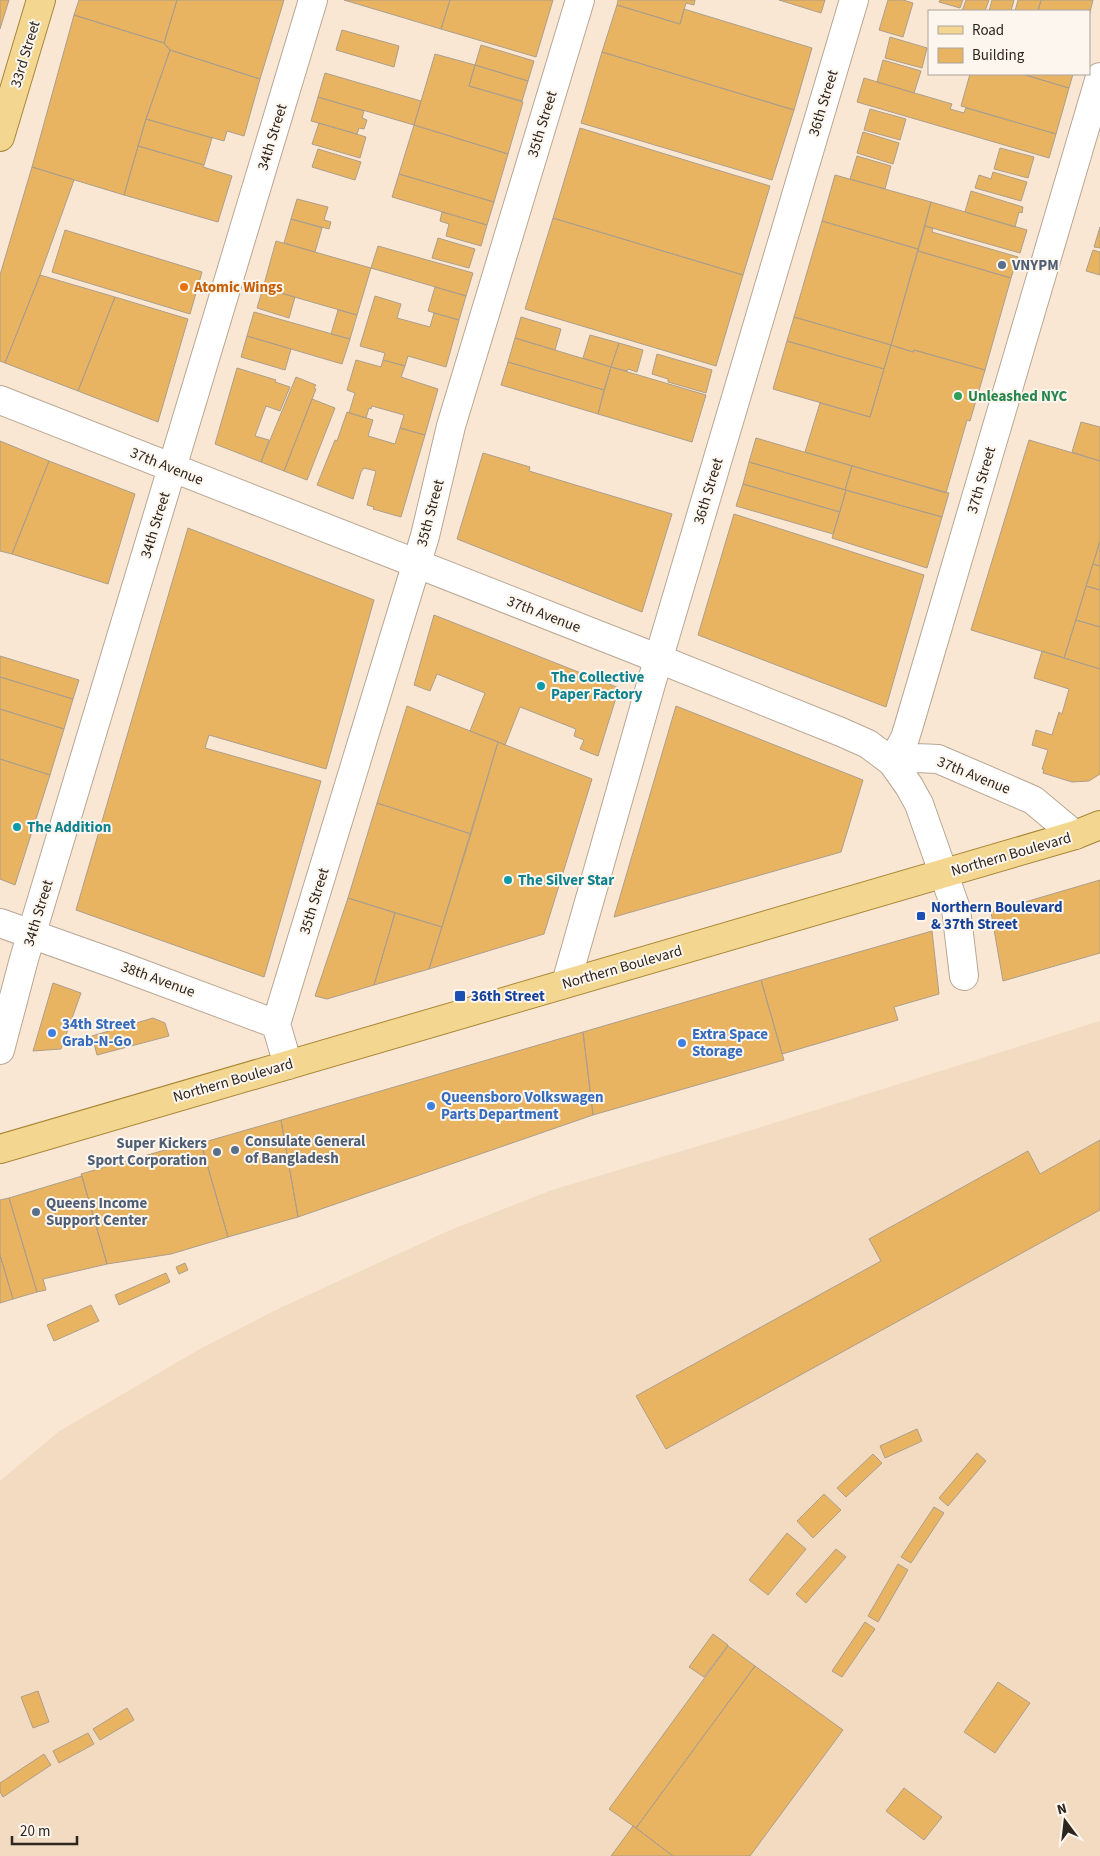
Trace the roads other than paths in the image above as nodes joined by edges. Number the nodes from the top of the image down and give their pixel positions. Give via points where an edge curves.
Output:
1 (41, 0) edge
2 (313, 0) edge
3 (580, 0) edge
4 (854, 0) edge
5 (1100, 78) edge
6 (0, 138) edge
7 (0, 400) edge
8 (172, 468) junction
9 (416, 564) junction
10 (658, 659) junction
11 (892, 762) junction
12 (1100, 825) edge
13 (1075, 835) junction
14 (944, 873) junction
15 (0, 923) edge
16 (32, 934) junction
17 (964, 976) dead end
18 (566, 983) junction
19 (276, 1024) junction
20 (0, 1050) edge
21 (288, 1064) junction
22 (0, 1149) edge

1 - 6 main road, 33rd Street
2 - 8 street, 34th Street
3 - 9 street, 35th Street via 454,416
4 - 10 street, 36th Street
5 - 11 street, 37th Street via 909,725
7 - 8 street, 37th Avenue
8 - 9 street, 37th Avenue
8 - 16 street, 34th Street
9 - 10 street, 37th Avenue
9 - 19 street, 35th Street
10 - 11 street, 37th Avenue via 855,738
10 - 18 street, 36th Street
11 - 13 street, 37th Avenue via 938,759 1033,800
11 - 14 street via 919,804
12 - 13 main road, Northern Boulevard
13 - 14 main road, Northern Boulevard
14 - 17 street via 956,909
14 - 18 main road, Northern Boulevard
15 - 16 street, 38th Avenue
16 - 19 street, 38th Avenue
16 - 20 street, 34th Street
18 - 21 main road, Northern Boulevard
19 - 21 street
21 - 22 main road, Northern Boulevard

